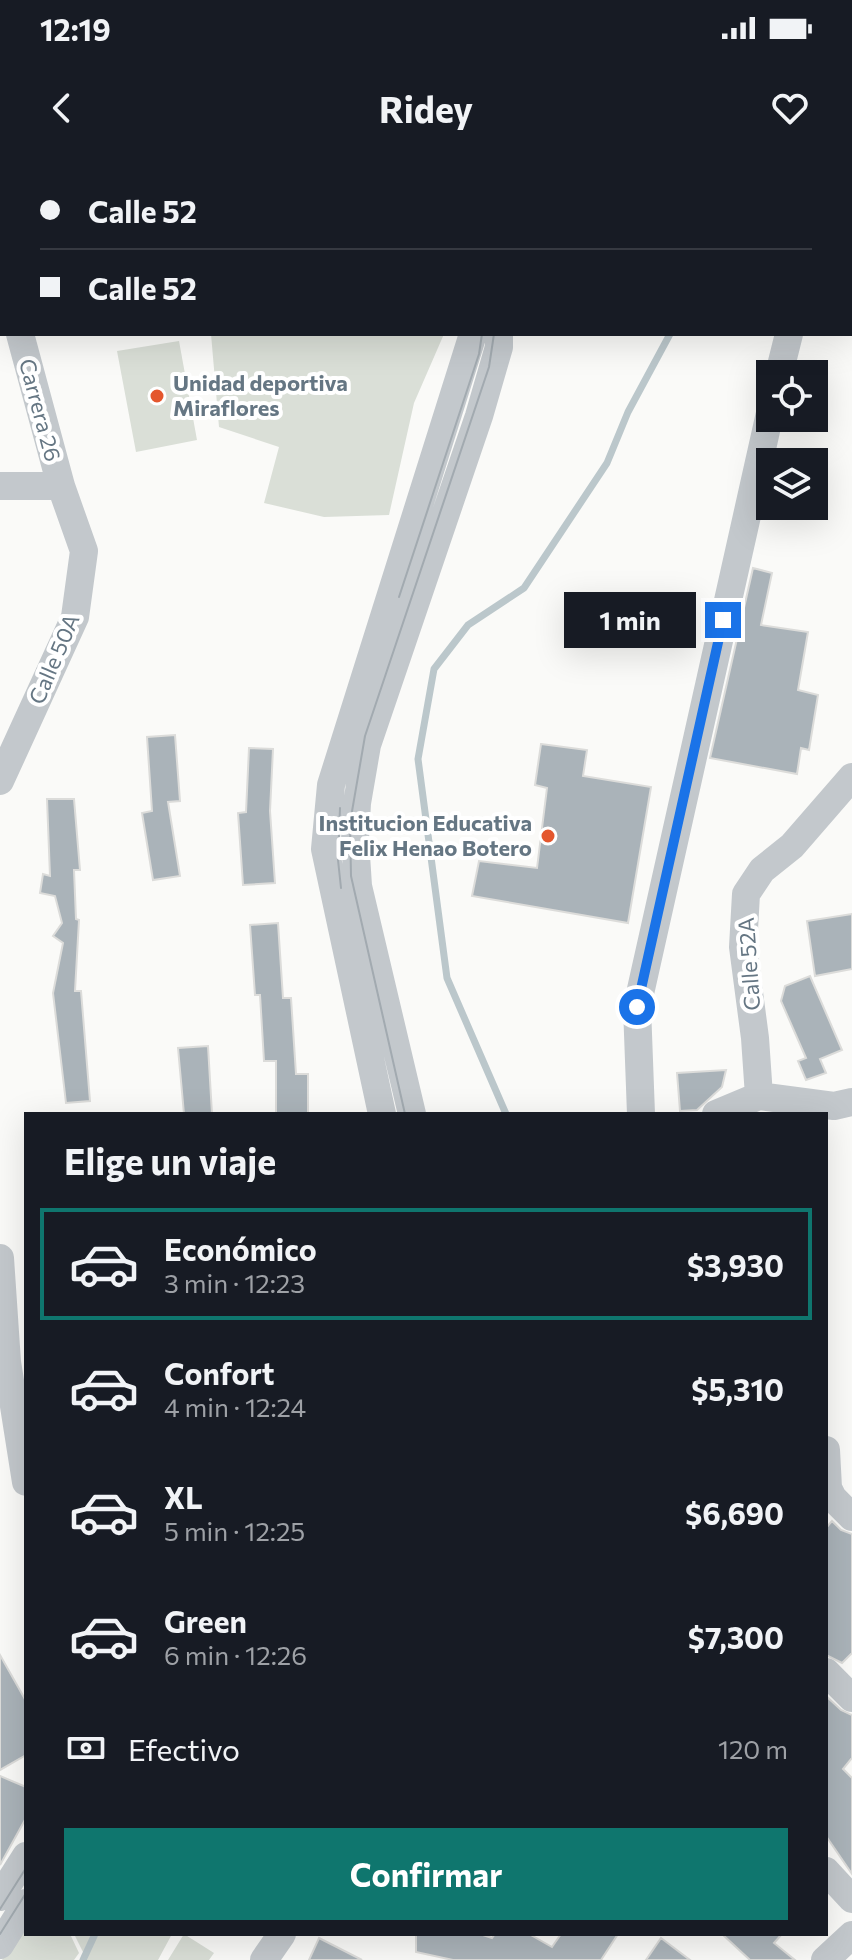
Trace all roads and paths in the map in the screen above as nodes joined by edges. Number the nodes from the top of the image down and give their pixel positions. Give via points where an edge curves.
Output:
1 (21, 336) edge
2 (472, 336) edge
3 (499, 336) edge
4 (788, 336) edge
5 (782, 360) edge
6 (765, 432) edge
7 (0, 486) edge
8 (61, 486) junction
9 (852, 777) edge
10 (0, 781) edge
11 (759, 1096) junction
12 (852, 1102) edge
13 (382, 1112) edge
14 (412, 1112) edge
15 (641, 1112) edge
16 (721, 1112) edge
17 (0, 1258) edge
18 (16, 1367) edge
19 (24, 1458) edge
20 (828, 1488) edge
21 (852, 1517) edge
22 (828, 1674) edge
23 (852, 1698) edge
24 (24, 1859) edge
25 (828, 1873) edge
26 (0, 1897) edge
27 (852, 1899) edge
28 (24, 1906) edge
29 (852, 1935) edge
30 (0, 1945) edge
31 (825, 1960) edge

1 - 8 street, Carrera 26
2 - 13 street via 331,785 325,849
3 - 14 street via 479,416 367,745 357,803 358,886
4 - 5 street
6 - 15 street via 637,1007
7 - 8 street
8 - 10 street, Calle 50A via 84,551 75,617
9 - 11 street, Calle 52A via 792,846 762,870 746,894 743,947
11 - 12 street via 834,1106
11 - 16 street
17 - 18 street
18 - 19 street
20 - 21 street
22 - 23 street
24 - 26 street
25 - 27 street
28 - 30 street
29 - 31 street

